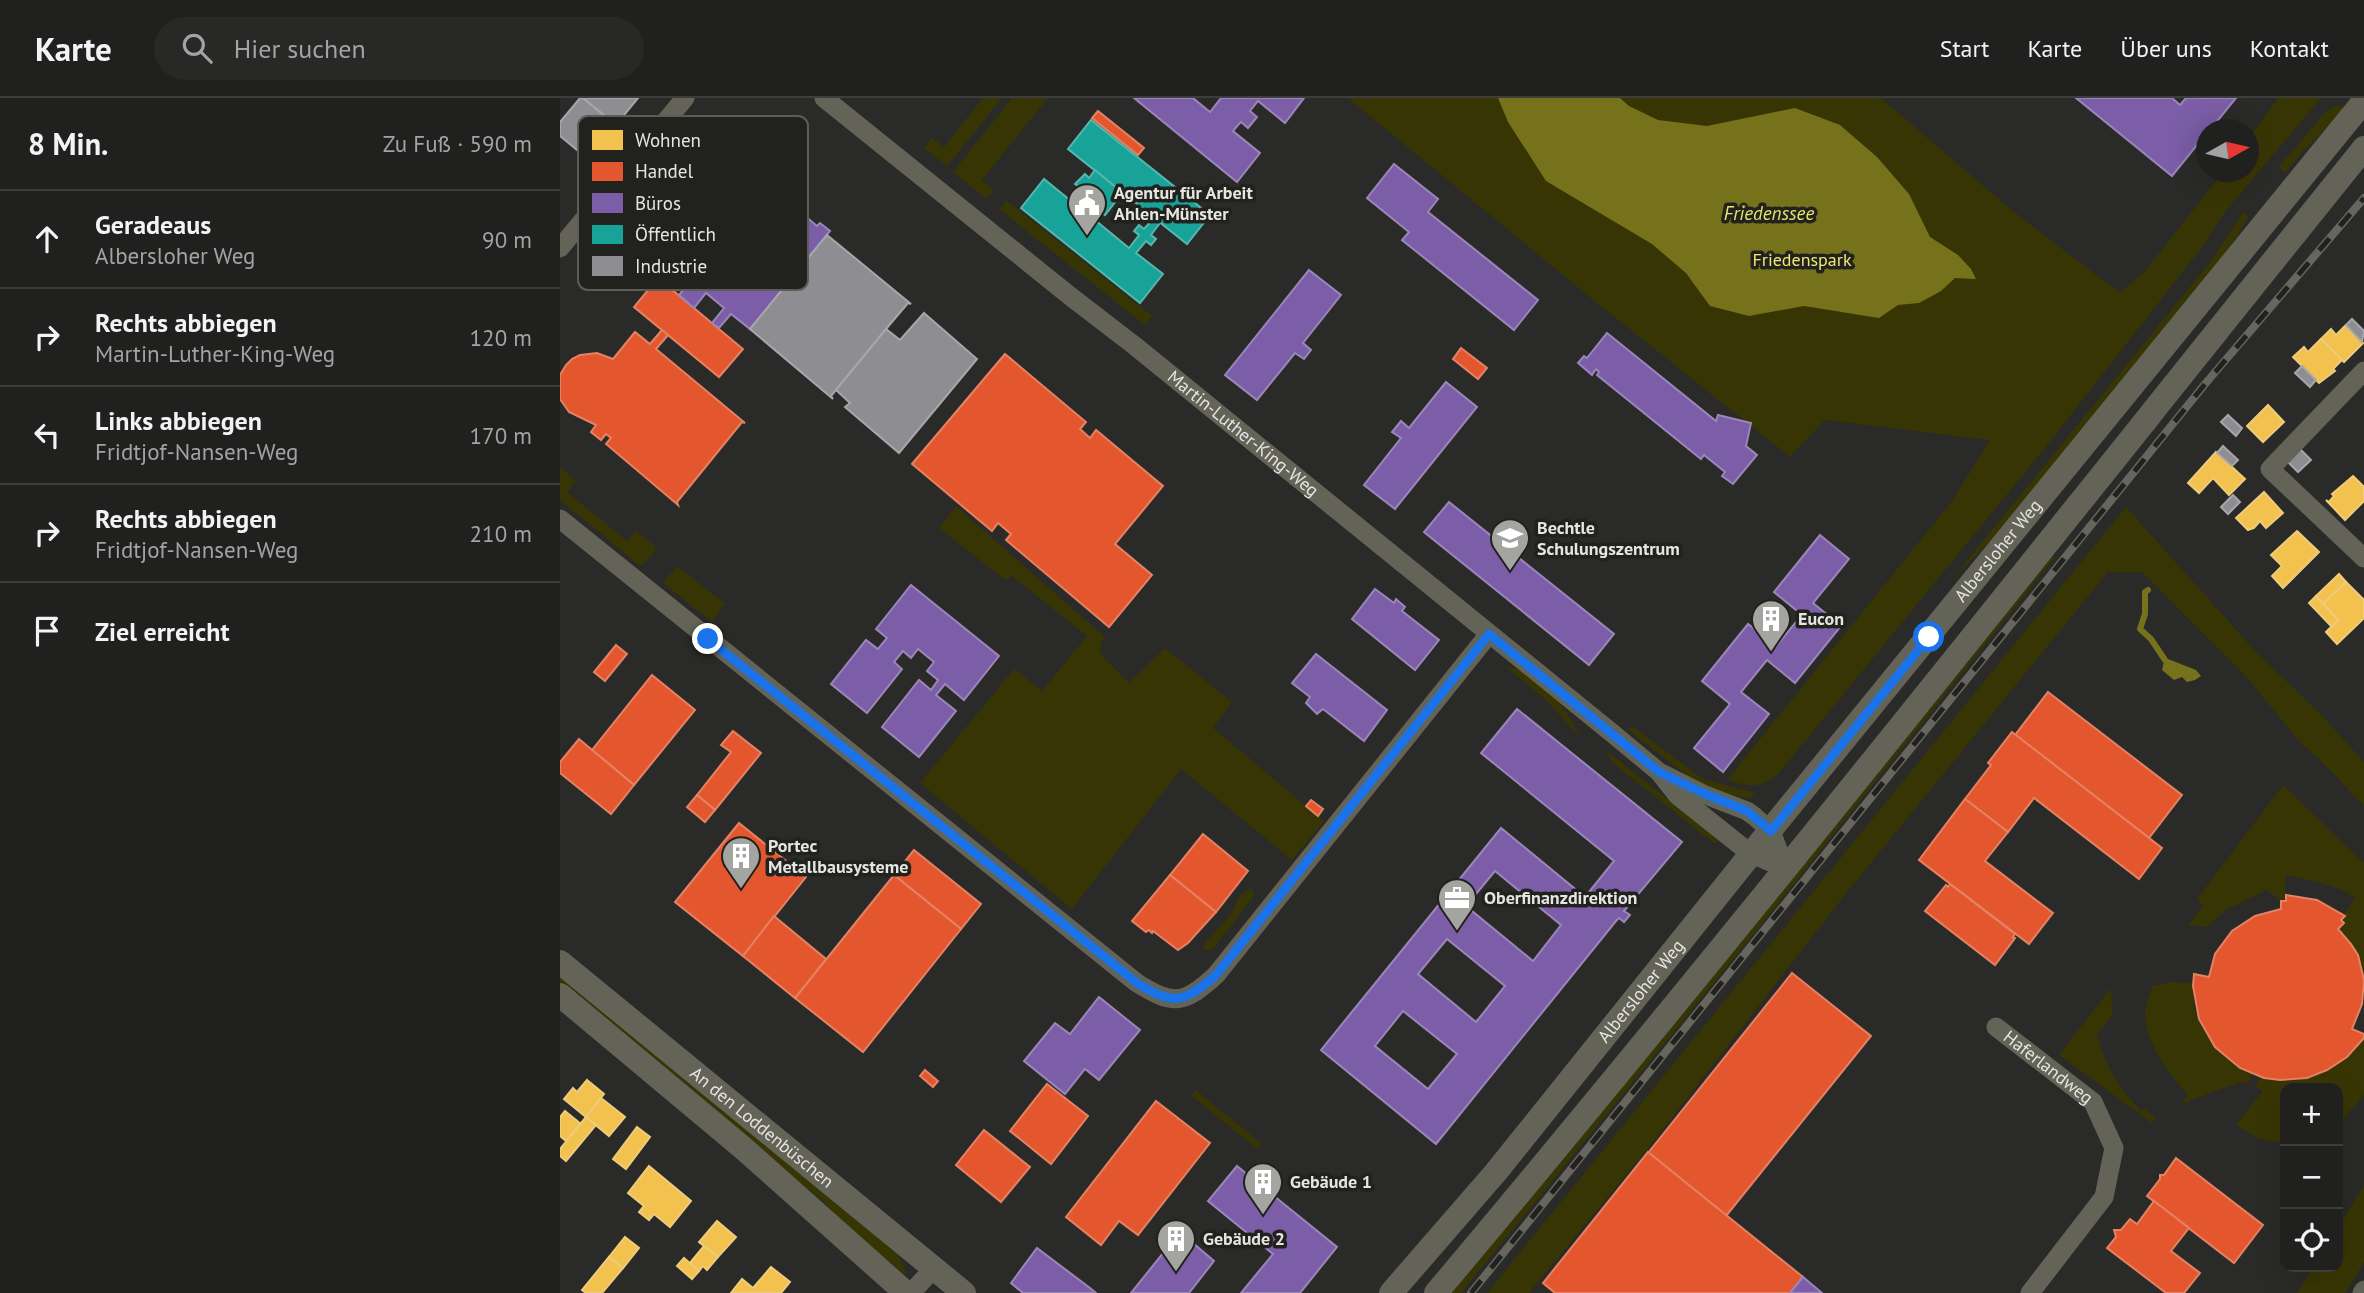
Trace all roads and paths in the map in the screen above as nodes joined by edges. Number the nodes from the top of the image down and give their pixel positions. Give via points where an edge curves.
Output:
1 (685, 98) edge
2 (824, 98) edge
3 (2364, 101) edge
4 (670, 116) edge
5 (2364, 148) edge
6 (578, 226) edge
7 (560, 248) edge
8 (2364, 370) edge
9 (560, 519) edge
10 (2361, 550) edge
11 (1489, 634) junction
12 (1659, 772) junction
13 (1771, 831) junction
14 (1751, 854) junction
15 (1785, 869) junction
16 (560, 962) edge
17 (560, 995) edge
18 (1996, 1027) dead end
19 (934, 1268) junction
20 (909, 1293) edge
21 (964, 1293) edge
22 (1391, 1293) edge
23 (1436, 1293) edge
24 (2030, 1293) edge

1 - 4 street
2 - 11 street, Martin-Luther-King-Weg
3 - 13 main road, Albersloher Weg
5 - 15 main road, Albersloher Weg
6 - 7 street
8 - 10 street via 2270,469
9 - 11 street via 1137,983 1166,999 1192,993 1216,975
11 - 12 street, Martin-Luther-King-Weg
12 - 13 street, Martin-Luther-King-Weg via 1747,811
12 - 14 street, Martin-Luther-King-Weg via 1677,795
13 - 14 main road, Albersloher Weg
13 - 15 street
14 - 15 street, Martin-Luther-King-Weg
14 - 22 main road, Albersloher Weg via 1496,1172
15 - 23 main road, Albersloher Weg
16 - 19 main road, An den Loddenbüschen
17 - 20 main road, An den Loddenbüschen
18 - 24 street, Haferlandweg via 2093,1102 2114,1148 2104,1197
19 - 20 street
19 - 21 main road, An den Loddenbüschen

